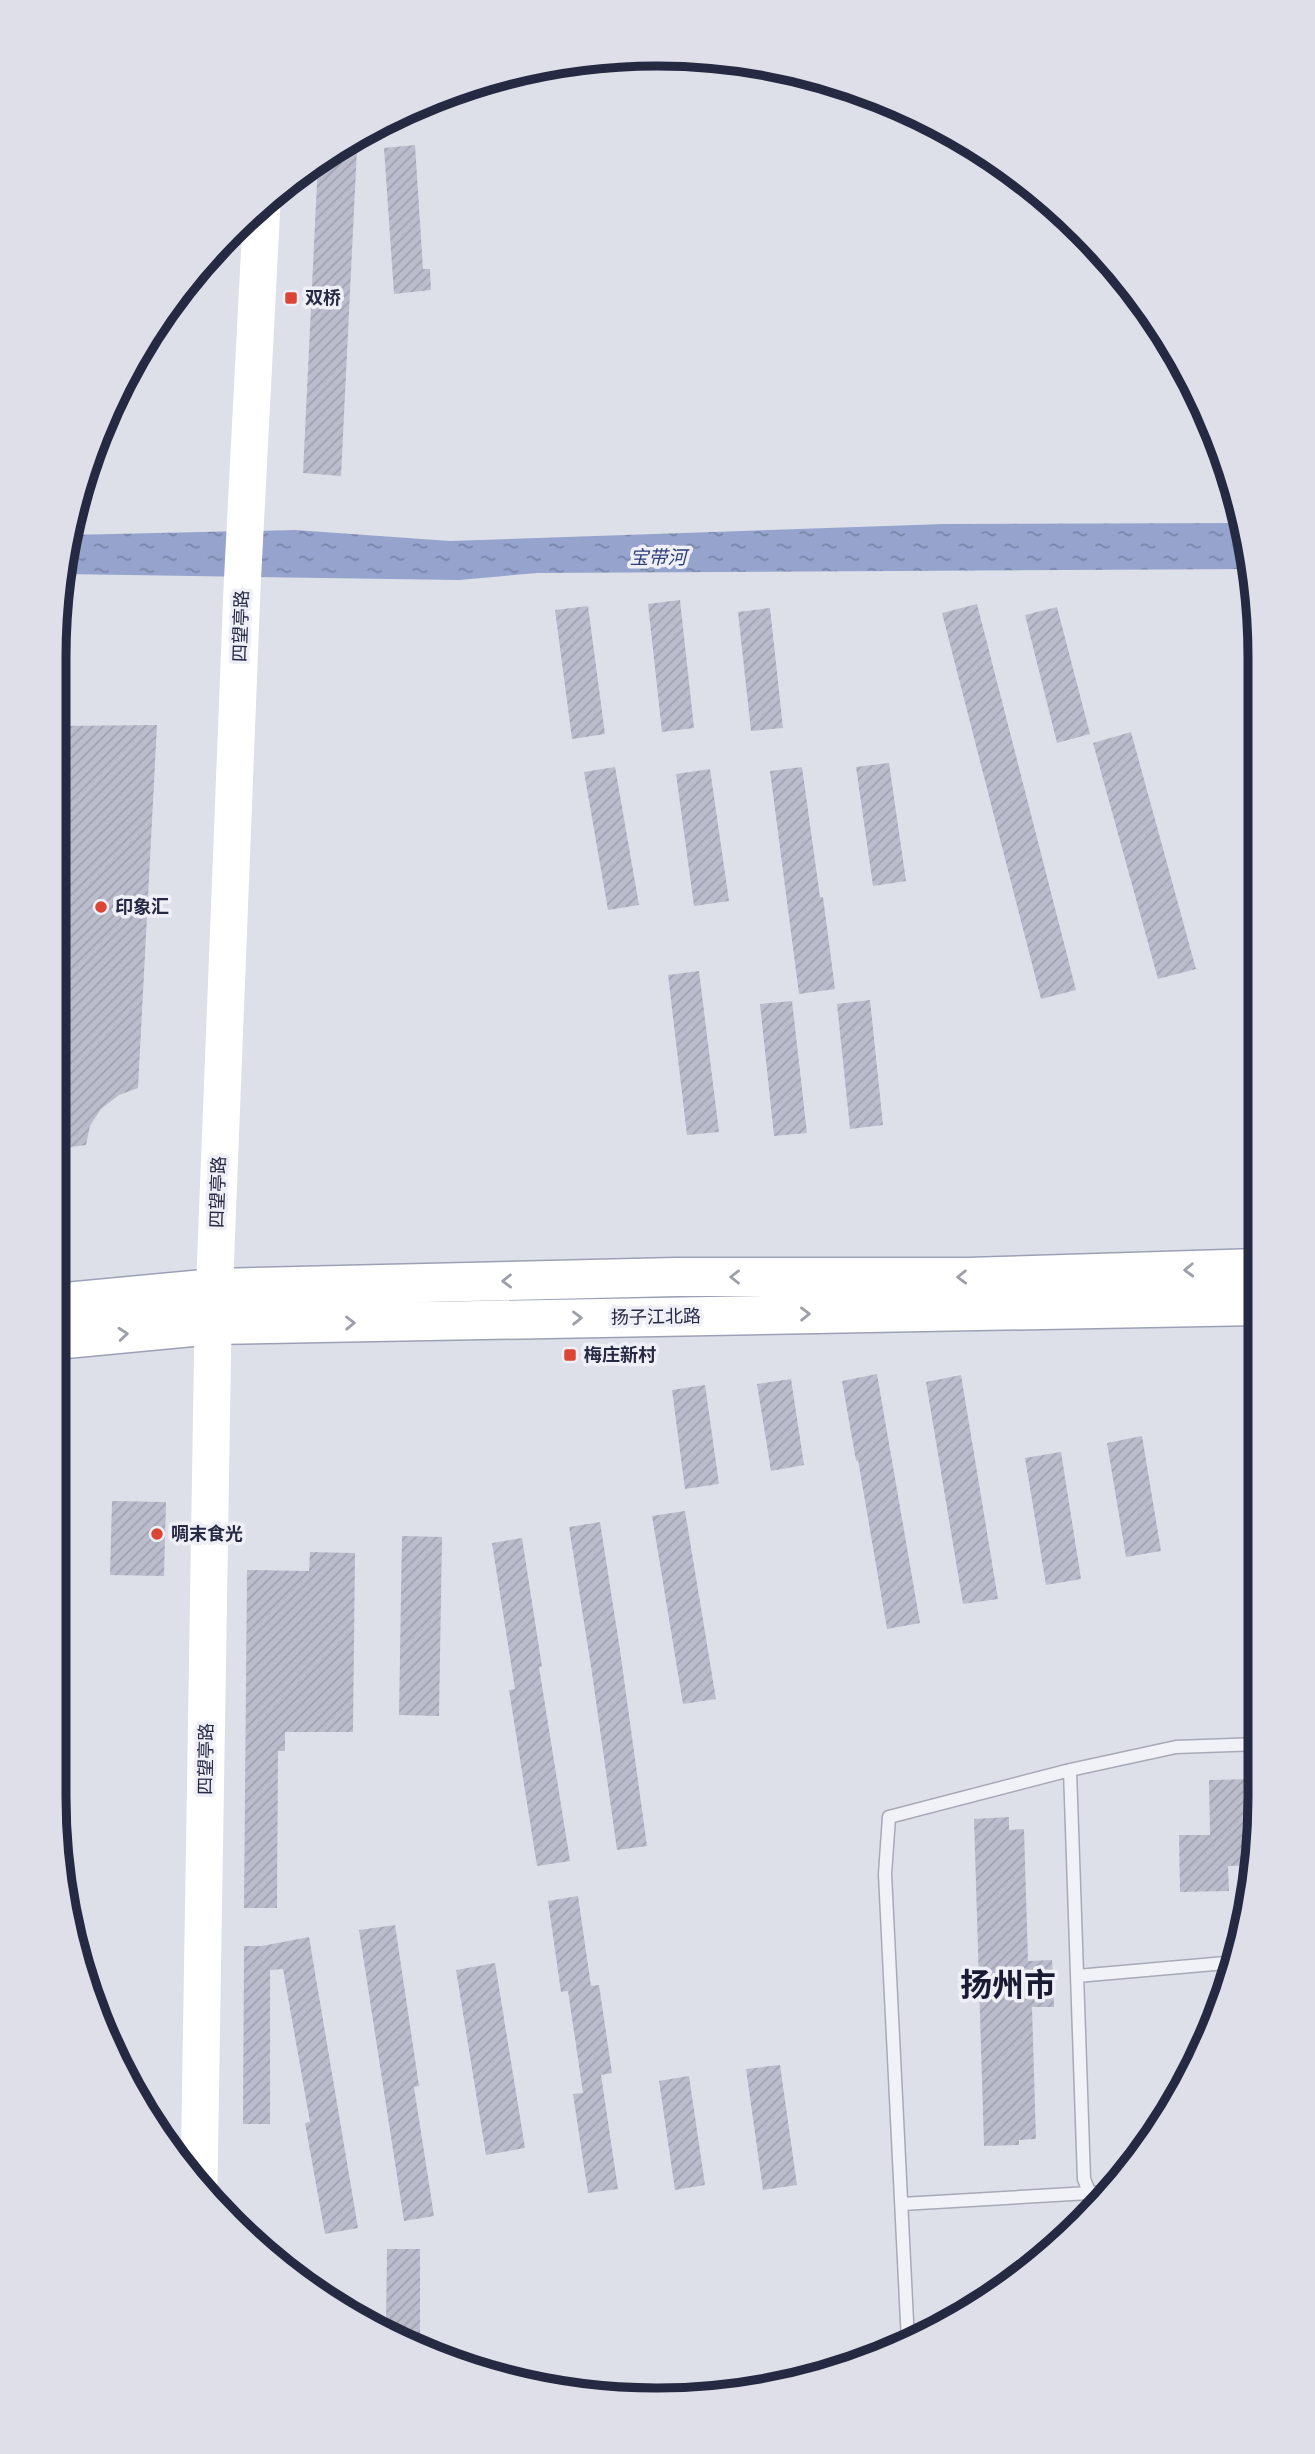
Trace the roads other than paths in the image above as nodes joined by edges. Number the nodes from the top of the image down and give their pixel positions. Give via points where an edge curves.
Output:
1 (260, 221) edge
2 (1248, 1268) edge
3 (214, 1288) junction
4 (66, 1302) edge
5 (1248, 1306) edge
6 (213, 1325) junction
7 (66, 1339) edge
8 (1248, 1744) edge
9 (1070, 1770) junction
10 (1224, 1963) edge
11 (1077, 1976) junction
12 (199, 2169) edge
13 (1090, 2193) junction
14 (1096, 2193) edge
15 (1092, 2197) edge
16 (902, 2204) junction
17 (908, 2332) edge

1 - 3 street, 四望亭路
2 -> 3 main road
3 - 4 main road
3 - 6 street, 四望亭路
6 -> 5 main road, 扬子江北路
7 -> 6 main road, 扬子江北路
6 - 12 street, 四望亭路
8 - 9 lane via 1176,1747
9 - 11 lane
9 - 16 lane via 889,1817 885,1874
10 - 11 lane
11 - 13 lane via 1084,2179
13 - 14 lane
13 - 15 lane
13 - 16 lane
16 - 17 lane

